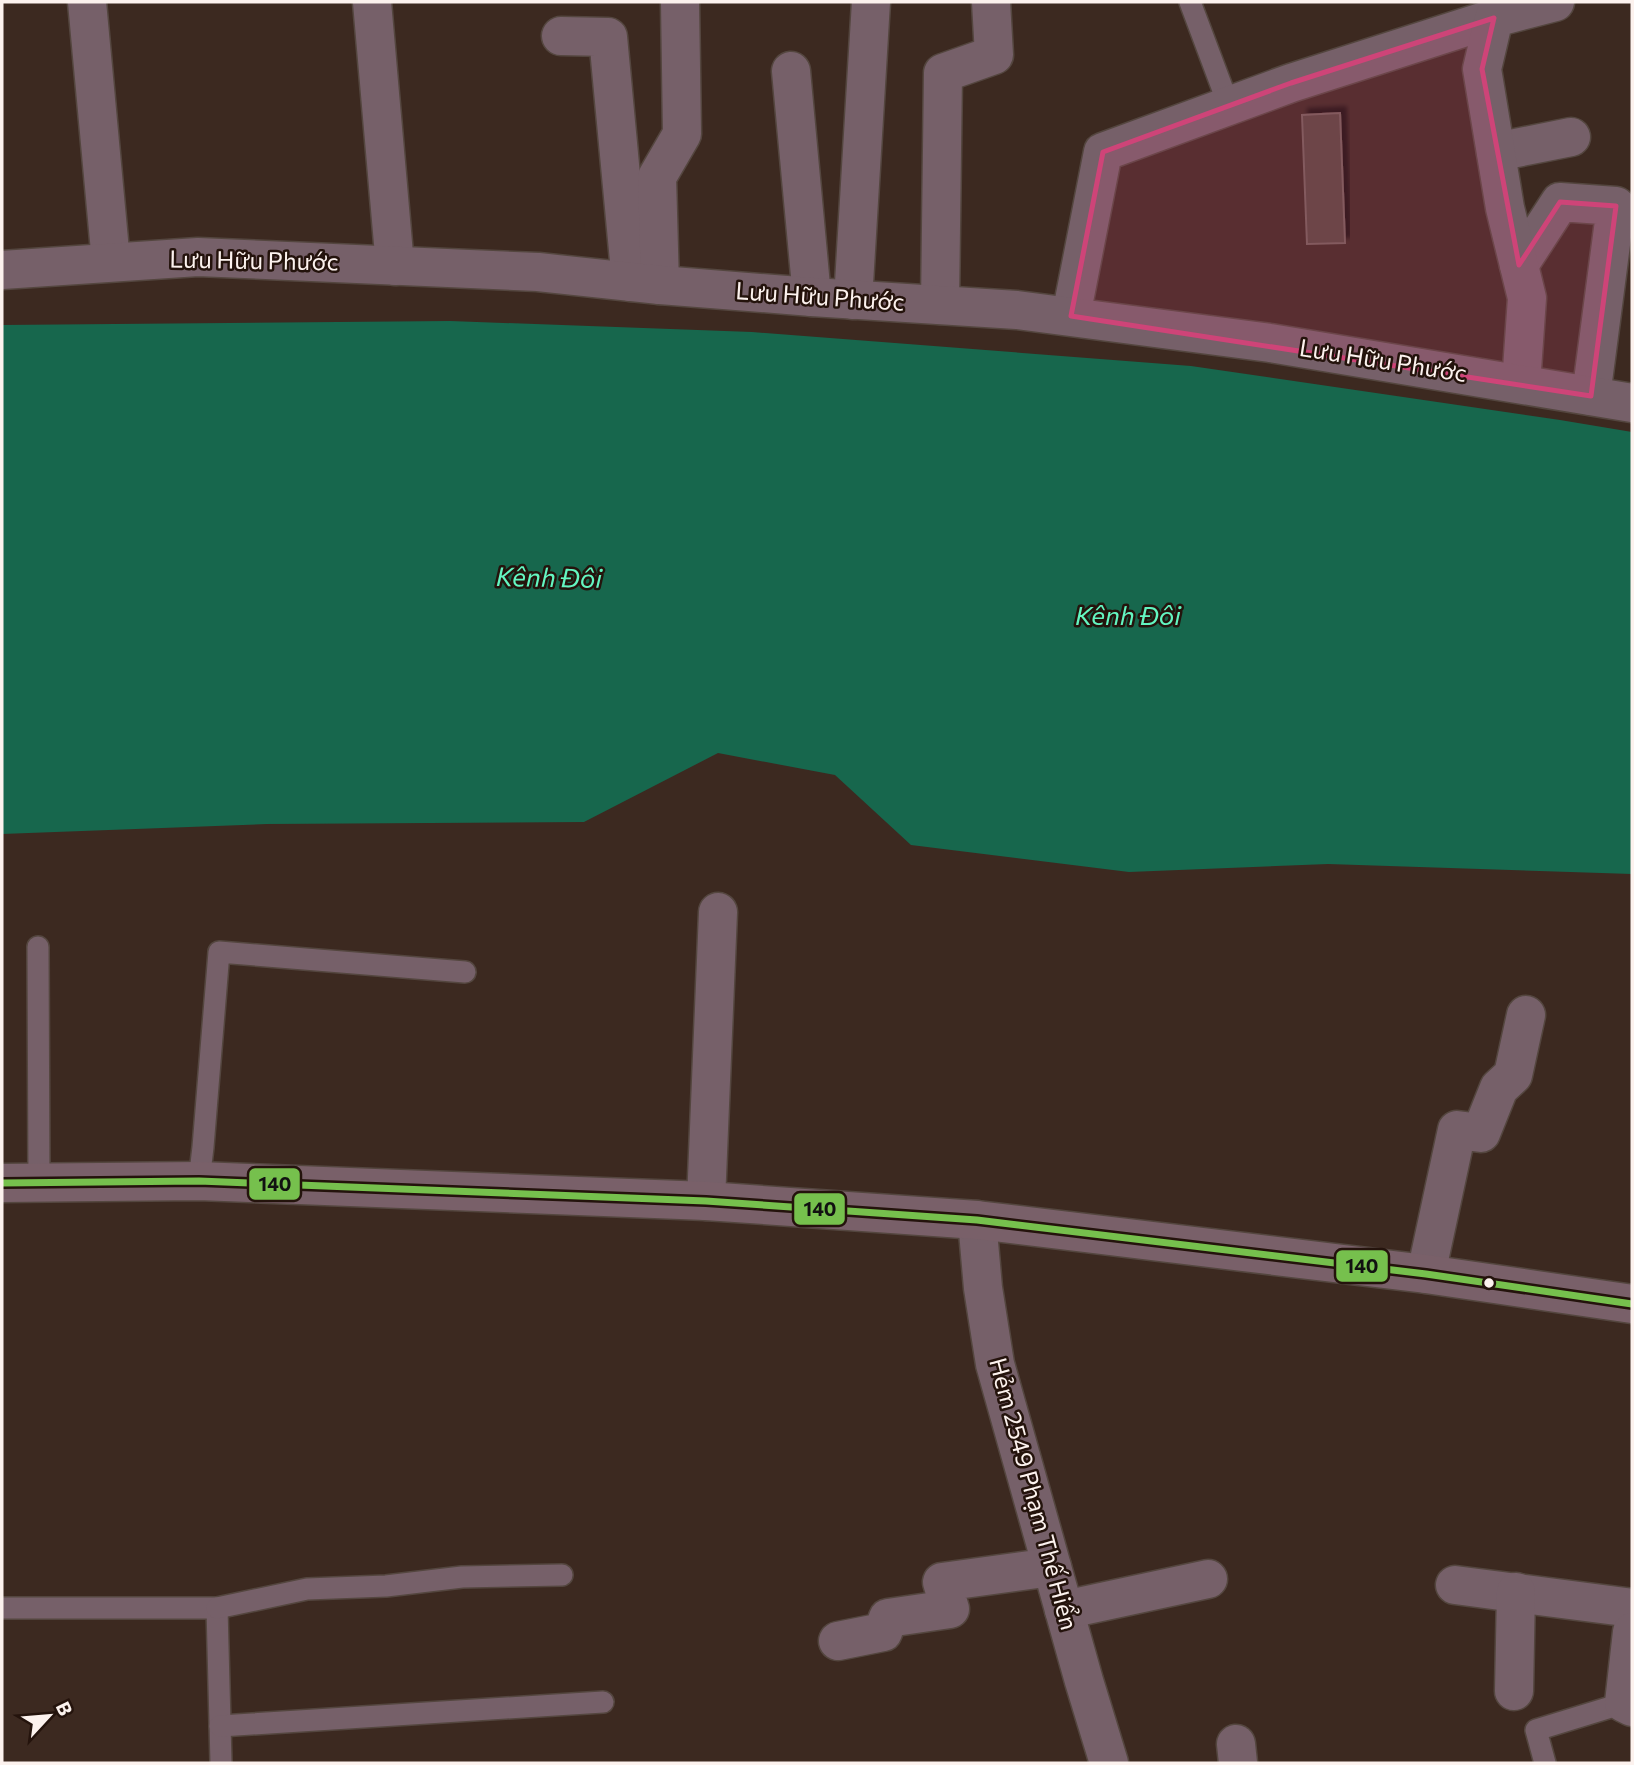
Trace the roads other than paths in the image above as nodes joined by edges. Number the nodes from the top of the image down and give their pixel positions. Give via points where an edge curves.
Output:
1 (87, 2) edge
2 (342, 2) edge
3 (680, 2) edge
4 (871, 2) edge
5 (991, 2) edge
6 (1190, 2) edge
7 (1555, 2) edge
8 (373, 16) edge
9 (1494, 18) junction
10 (561, 36) dead end
11 (791, 71) dead end
12 (1229, 106) junction
13 (1571, 138) dead end
14 (1496, 152) junction
15 (111, 262) junction
16 (1519, 265) junction
17 (395, 266) junction
18 (2, 270) edge
19 (645, 283) junction
20 (812, 297) junction
21 (853, 300) junction
22 (940, 305) junction
23 (1071, 316) junction
24 (1521, 384) junction
25 (1591, 396) junction
26 (1632, 403) edge
27 (718, 912) dead end
28 (38, 947) dead end
29 (465, 972) dead end
30 (1526, 1014) dead end
31 (199, 1181) junction
32 (2, 1183) edge
33 (39, 1183) junction
34 (706, 1201) junction
35 (977, 1220) junction
36 (1426, 1273) junction
37 (1632, 1304) edge
38 (1052, 1567) junction
39 (562, 1575) dead end
40 (1208, 1579) dead end
41 (1455, 1585) dead end
42 (1516, 1592) junction
43 (2, 1608) edge
44 (217, 1608) junction
45 (1632, 1608) edge
46 (1064, 1609) junction
47 (1632, 1632) edge
48 (838, 1641) dead end
49 (1514, 1691) dead end
50 (603, 1702) dead end
51 (1628, 1705) edge
52 (220, 1726) junction
53 (221, 1763) edge
54 (1109, 1763) edge
55 (1545, 1763) edge

1 - 15 street
2 - 8 street
3 - 19 street via 682,134 657,177
4 - 21 street
5 - 22 street via 994,55 943,73
6 - 12 lane
7 - 9 street
8 - 17 street
9 - 12 street
9 - 14 street via 1482,69
10 - 19 street via 608,37
11 - 20 street
12 - 23 street via 1103,152
13 - 14 street
14 - 16 street
15 - 17 street, Lưu Hữu Phước via 198,257
15 - 18 street, Lưu Hữu Phước
16 - 24 street via 1527,298
16 - 25 street via 1560,202 1616,206
17 - 19 street, Lưu Hữu Phước via 538,272
19 - 20 street, Lưu Hữu Phước
20 - 21 street, Lưu Hữu Phước
21 - 22 street, Lưu Hữu Phước
22 - 23 street, Lưu Hữu Phước
23 - 24 street, Lưu Hữu Phước
24 - 25 street, Lưu Hữu Phước
25 - 26 street, Lưu Hữu Phước
27 - 34 street
28 - 33 lane
29 - 31 lane via 219,952
30 - 36 street via 1513,1075 1499,1088 1481,1133 1457,1130
31 - 33 main road
31 - 34 main road
32 - 33 main road
34 - 35 main road
35 - 36 main road
35 - 38 street, Hẻm 2549 Phạm Thế Hiển via 995,1364
36 - 37 main road
38 - 46 street, Hẻm 2549 Phạm Thế Hiển
38 - 48 street via 942,1582 950,1609 888,1618 883,1632
39 - 44 lane via 307,1589
40 - 46 street
41 - 42 street
42 - 45 street
42 - 49 street
43 - 44 lane
44 - 52 lane
46 - 54 street, Hẻm 2549 Phạm Thế Hiển
47 - 51 street
50 - 52 lane
51 - 55 lane via 1536,1730
52 - 53 lane

